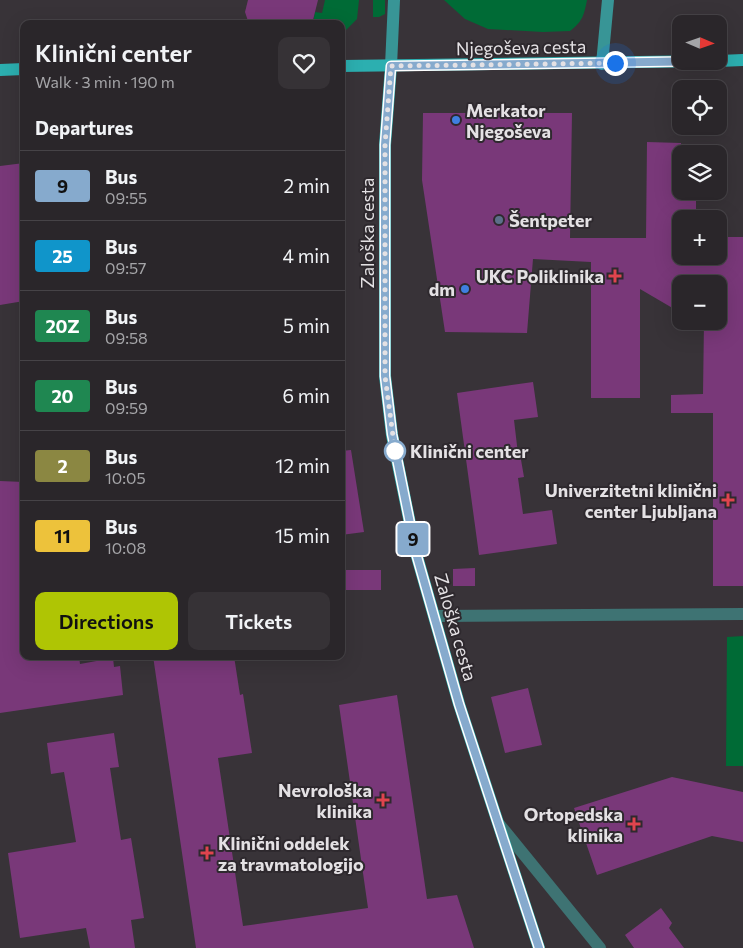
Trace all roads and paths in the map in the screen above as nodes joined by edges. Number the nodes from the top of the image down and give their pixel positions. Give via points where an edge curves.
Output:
1 (394, 0) edge
2 (608, 0) edge
3 (743, 60) edge
4 (728, 61) edge
5 (672, 62) edge
6 (602, 64) junction
7 (345, 66) edge
8 (391, 66) junction
9 (20, 69) edge
10 (0, 70) edge
11 (743, 614) edge
12 (435, 616) junction
13 (496, 821) junction
14 (539, 948) edge
15 (600, 948) edge

1 - 8 street
2 - 6 street
3 - 4 main road
5 - 6 main road, Njegoševa cesta
6 - 8 main road, Njegoševa cesta
7 - 8 main road, Njegoševa cesta
8 - 12 main road, Zaloška cesta via 385,145 385,376 406,505
9 - 10 main road
11 - 12 street
12 - 13 main road, Zaloška cesta
13 - 14 main road, Zaloška cesta
13 - 15 street

